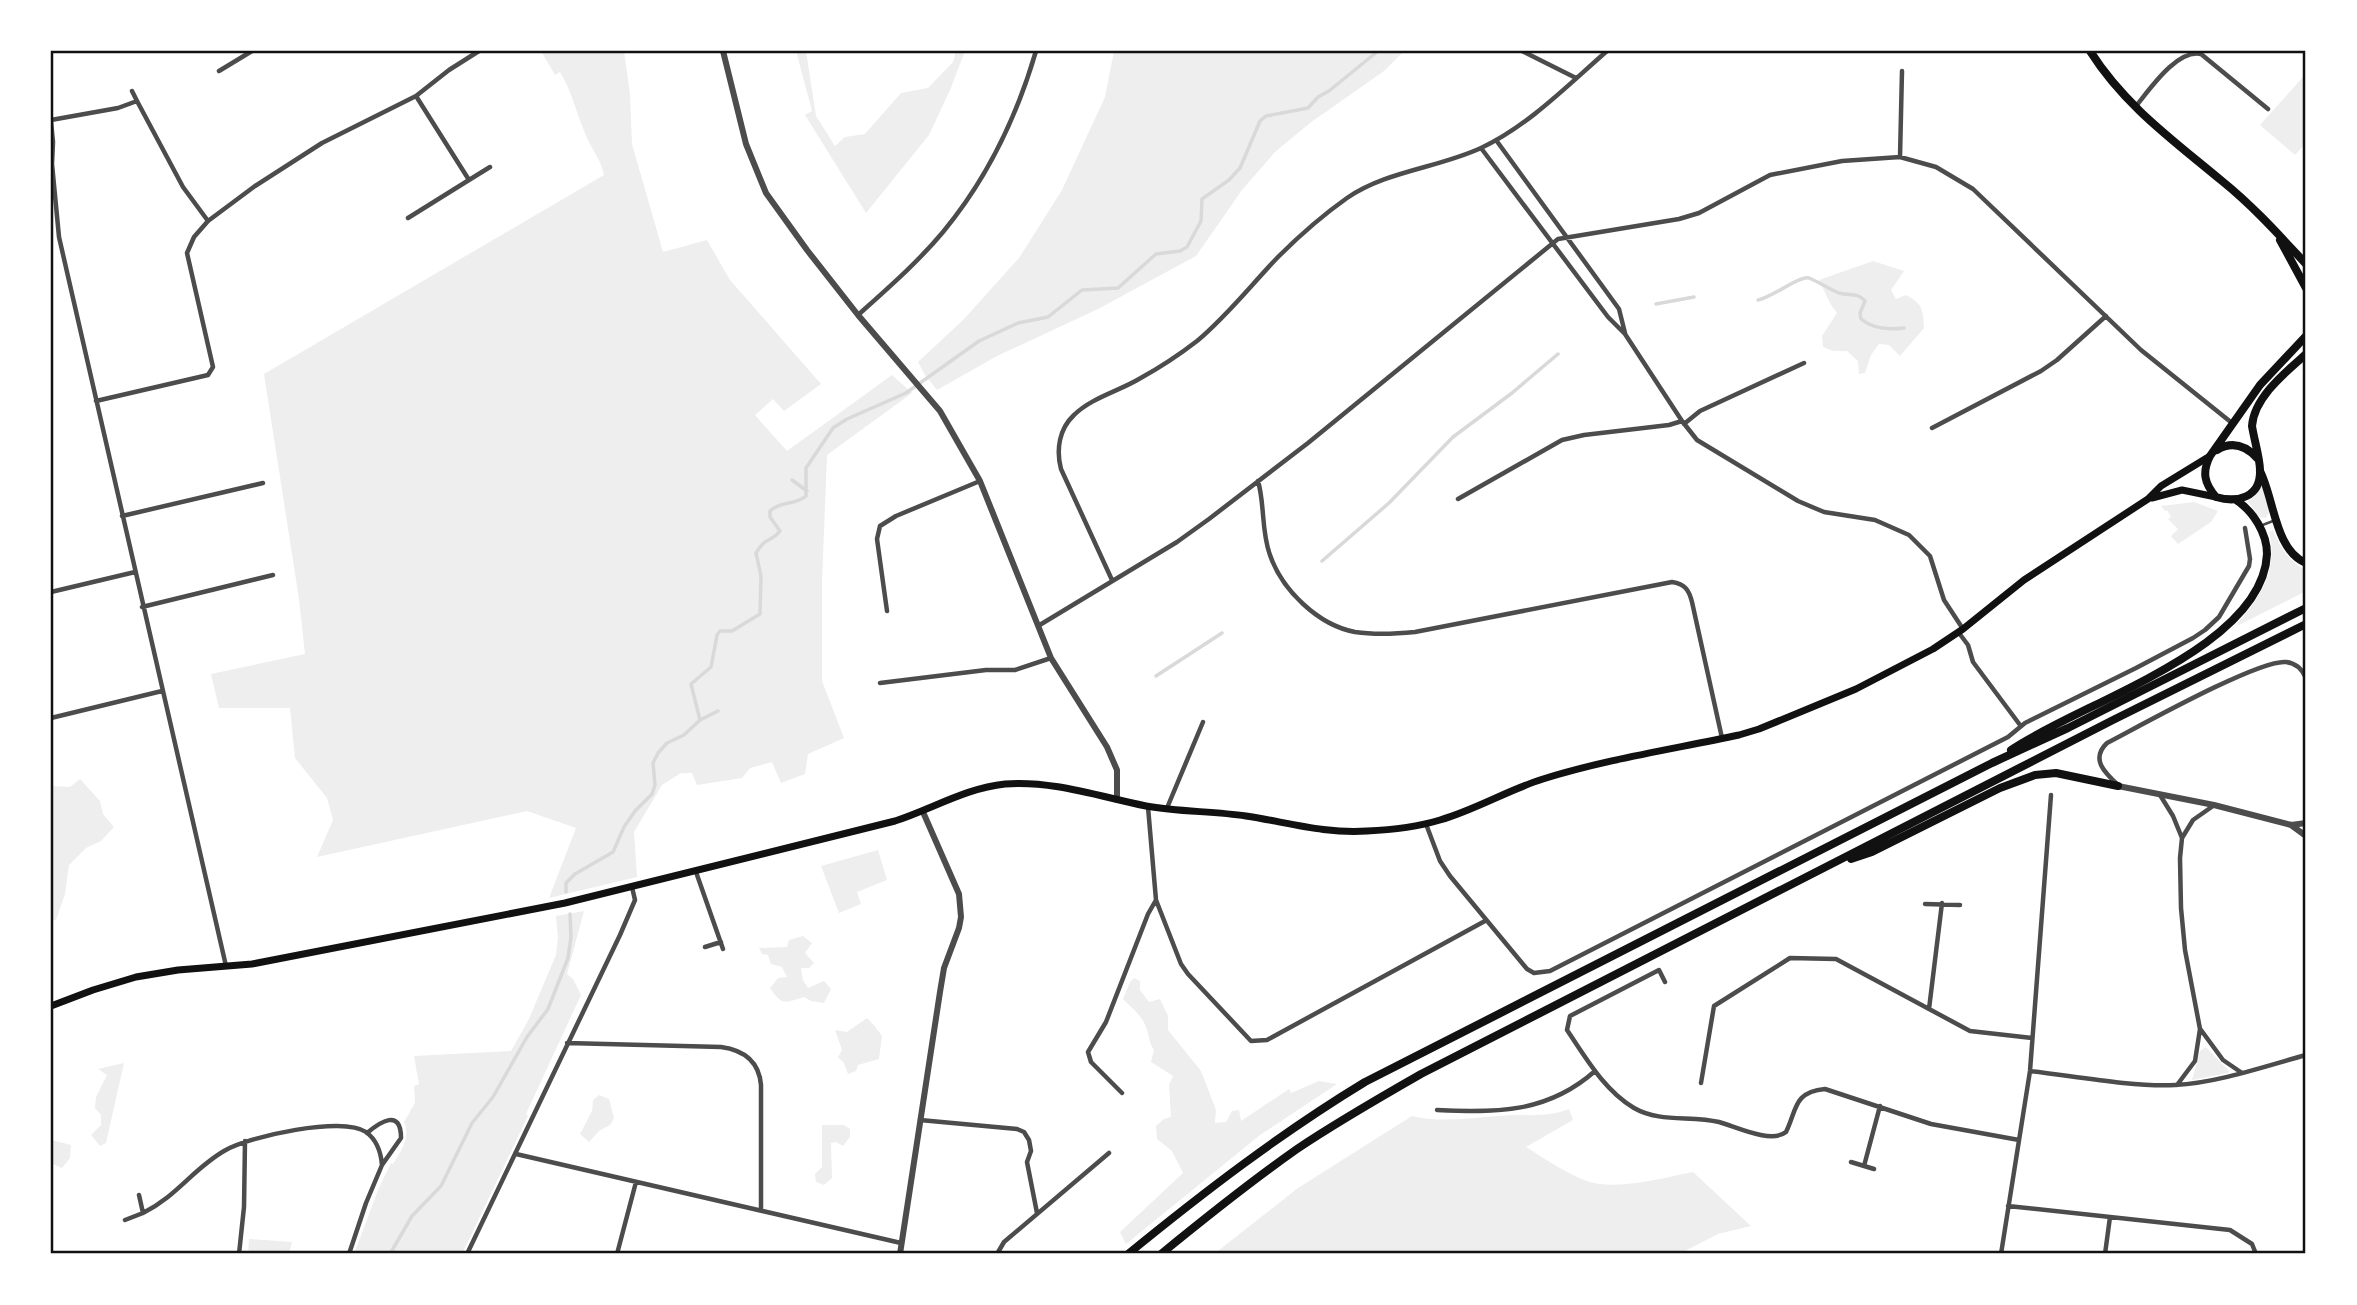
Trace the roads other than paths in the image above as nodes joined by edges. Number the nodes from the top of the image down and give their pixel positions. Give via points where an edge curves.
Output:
1 (251, 51) edge
2 (478, 51) edge
3 (723, 51) edge
4 (1036, 51) edge
5 (1522, 51) edge
6 (1607, 51) edge
7 (2090, 51) edge
8 (470, 53) edge
9 (219, 71) dead end
10 (1902, 71) dead end
11 (1576, 78) junction
12 (132, 91) dead end
13 (416, 96) junction
14 (138, 101) junction
15 (2134, 107) junction
16 (2268, 109) dead end
17 (51, 121) edge
18 (1496, 141) junction
19 (1481, 148) junction
20 (1900, 157) junction
21 (490, 167) dead end
22 (469, 180) junction
23 (408, 218) dead end
24 (208, 221) junction
25 (2275, 231) junction
26 (1567, 237) junction
27 (1552, 243) junction
28 (2306, 264) edge
29 (2306, 288) edge
30 (858, 314) junction
31 (2106, 316) junction
32 (1625, 334) junction
33 (2306, 336) edge
34 (2306, 354) edge
35 (1804, 363) dead end
36 (96, 401) junction
37 (1683, 423) junction
38 (2232, 423) junction
39 (1932, 428) dead end
40 (2213, 453) junction
41 (2257, 458) junction
42 (2260, 471) junction
43 (980, 481) junction
44 (1258, 481) junction
45 (263, 483) dead end
46 (2216, 497) junction
47 (1458, 499) dead end
48 (2148, 499) junction
49 (2236, 500) junction
50 (122, 516) junction
51 (2276, 520) junction
52 (2259, 526) junction
53 (2245, 528) dead end
54 (2306, 563) edge
55 (135, 572) junction
56 (272, 575) dead end
57 (1112, 580) junction
58 (51, 592) edge
59 (142, 607) junction
60 (2306, 608) edge
61 (887, 611) dead end
62 (2306, 624) edge
63 (1037, 626) junction
64 (1961, 630) junction
65 (1052, 658) junction
66 (2306, 678) edge
67 (880, 683) dead end
68 (162, 691) junction
69 (51, 718) edge
70 (1203, 722) dead end
71 (2021, 725) junction
72 (1722, 739) junction
73 (1992, 763) junction
74 (2118, 786) junction
75 (2160, 794) junction
76 (2051, 795) dead end
77 (1117, 800) junction
78 (1148, 806) junction
79 (2214, 806) junction
80 (1167, 808) junction
81 (923, 811) junction
82 (2306, 823) edge
83 (1426, 824) junction
84 (2291, 825) junction
85 (2306, 836) edge
86 (2182, 838) junction
87 (1829, 865) junction
88 (696, 872) junction
89 (632, 887) junction
90 (1156, 900) junction
91 (1942, 903) junction
92 (1925, 904) dead end
93 (1960, 905) dead end
94 (1485, 921) junction
95 (720, 942) junction
96 (705, 947) dead end
97 (723, 949) dead end
98 (226, 967) junction
99 (1665, 982) dead end
100 (51, 1006) edge
101 (1929, 1009) junction
102 (2200, 1029) junction
103 (2032, 1038) junction
104 (567, 1044) junction
105 (2306, 1055) edge
106 (1595, 1071) junction
107 (2030, 1071) junction
108 (2242, 1073) junction
109 (1701, 1083) dead end
110 (2177, 1085) junction
111 (1122, 1093) dead end
112 (1880, 1106) junction
113 (1437, 1110) dead end
114 (919, 1119) junction
115 (367, 1133) junction
116 (2019, 1140) junction
117 (245, 1141) junction
118 (1109, 1153) dead end
119 (516, 1154) junction
120 (1851, 1162) dead end
121 (382, 1165) junction
122 (1864, 1166) junction
123 (1874, 1169) dead end
124 (636, 1182) junction
125 (139, 1195) dead end
126 (2008, 1206) junction
127 (761, 1210) junction
128 (143, 1213) junction
129 (1037, 1213) junction
130 (2110, 1217) junction
131 (125, 1220) dead end
132 (901, 1243) junction
133 (239, 1254) edge
134 (349, 1254) edge
135 (467, 1254) edge
136 (617, 1254) edge
137 (900, 1254) edge
138 (997, 1254) edge
139 (1128, 1254) edge
140 (1161, 1254) edge
141 (2001, 1254) edge
142 (2105, 1254) edge
143 (2256, 1254) edge

1 - 9 street
2 - 8 street
3 - 30 street via 746,144 766,193
4 - 30 street via 1012,120 979,182 943,232
5 - 11 street
6 - 11 street
7 - 15 main road
8 - 13 street
10 - 20 street
11 - 18 street
12 - 14 street
13 - 22 street
13 - 24 street via 307,152
14 - 17 street
14 - 24 street via 183,187
15 - 16 street via 2181,57 2192,52
15 - 25 main road
17 - 36 street via 59,237
18 - 19 street
18 - 26 street
19 - 27 street
19 - 57 street via 1366,187 1347,198 1278,257 1194,342 1140,379 1074,415 1058,445 1058,456
20 - 26 street via 1788,170 1699,213
20 - 31 street via 1936,167 1973,190
21 - 22 street
22 - 23 street
24 - 36 street via 187,253 214,367 208,375
25 - 28 main road
25 - 29 main road
26 - 27 street
26 - 32 street via 1619,309
27 - 32 street
27 - 44 street
30 - 43 street via 929,397
31 - 38 street via 2162,369
31 - 39 street via 2043,369
32 - 37 street
33 - 38 main road
34 - 41 main road via 2257,408 2252,426
35 - 37 street
36 - 50 street
37 - 47 street via 1562,440
37 - 64 street via 1697,440 1798,501 1824,512 1875,520 1909,535 1930,556 1944,600
38 - 40 main road
40 - 41 main road via 2223,446 2242,446
40 - 46 main road via 2205,480
40 - 48 main road
41 - 42 main road
42 - 49 main road via 2253,491
42 - 51 main road
43 - 61 street via 880,526 877,539
43 - 63 street
44 - 57 street via 1185,536
44 - 72 street via 1266,541 1275,567 1305,606 1352,631 1415,632 1680,583 1692,602
45 - 50 street
46 - 48 main road via 2177,491
46 - 49 main road
48 - 64 main road via 2021,582
49 - 52 main road
50 - 55 street
51 - 52 lane
51 - 54 main road via 2284,542
52 - 73 main road via 2267,550 2260,579 2245,606 2220,634
53 - 71 street via 2249,566 2219,617 2205,630
55 - 58 street
55 - 59 street
56 - 59 street
57 - 63 street
59 - 68 street
60 - 73 main road
62 - 87 main road
63 - 65 street
64 - 71 street via 1973,662
64 - 72 main road via 1850,691 1759,729
65 - 67 street via 1015,670
65 - 77 street via 1107,747 1117,770
66 - 74 street via 2296,665 2284,662 2254,669 2106,743 2101,748 2100,766
68 - 69 street
68 - 98 street
70 - 80 street
71 - 94 street via 2008,737 1545,973 1527,969
72 - 83 main road via 1544,778
73 - 139 main road via 1365,1082 1236,1167
74 - 75 street
74 - 87 main road via 2056,773 2035,775 1872,852
75 - 79 street
75 - 86 street
76 - 103 street
77 - 78 main road
77 - 81 main road via 1030,783 1006,784 976,790
78 - 80 main road
78 - 90 street
79 - 84 street
79 - 86 street via 2193,820
80 - 83 main road via 1346,832
81 - 88 main road
81 - 114 street via 959,894 961,917 944,968
82 - 84 street
83 - 94 street via 1440,861
84 - 85 street
86 - 102 street via 2184,939
87 - 140 main road via 1368,1104 1287,1157
88 - 89 main road
88 - 95 street
89 - 98 main road
89 - 104 street via 635,900
90 - 94 street via 1188,974 1241,1033 1259,1042
90 - 111 street via 1106,1021 1088,1052 1091,1062
91 - 92 street
91 - 93 street
91 - 101 street
95 - 96 street
95 - 97 street
98 - 100 main road via 136,977
99 - 106 street via 1659,970 1570,1016 1567,1030
101 - 103 street via 1970,1031
101 - 109 street via 1836,959 1790,958 1714,1006
102 - 108 street via 2223,1060
102 - 110 street via 2194,1061
103 - 107 street
104 - 119 street
104 - 127 street via 721,1047 746,1055 757,1068 761,1085
105 - 108 street
106 - 112 street via 1634,1108 1660,1118 1708,1119 1773,1138 1786,1132 1801,1098 1817,1089 1832,1089
106 - 113 street via 1576,1087 1531,1106 1481,1112
107 - 110 street
107 - 116 street
108 - 110 street
112 - 116 street via 1936,1125
112 - 122 street
114 - 129 street via 1024,1132 1031,1150 1027,1162
114 - 132 street
115 - 117 street via 338,1126
115 - 121 street via 378,1145
115 - 121 street via 382,1121 399,1125 401,1138
116 - 126 street
117 - 128 street via 216,1156 168,1199
117 - 133 street
118 - 129 street
119 - 124 street
119 - 135 street
120 - 122 street
121 - 134 street
122 - 123 street
124 - 127 street
124 - 136 street
125 - 128 street
126 - 130 street
126 - 141 street
127 - 132 street
128 - 131 street
129 - 138 street
130 - 142 street
130 - 143 street via 2230,1230 2252,1244
132 - 137 street

